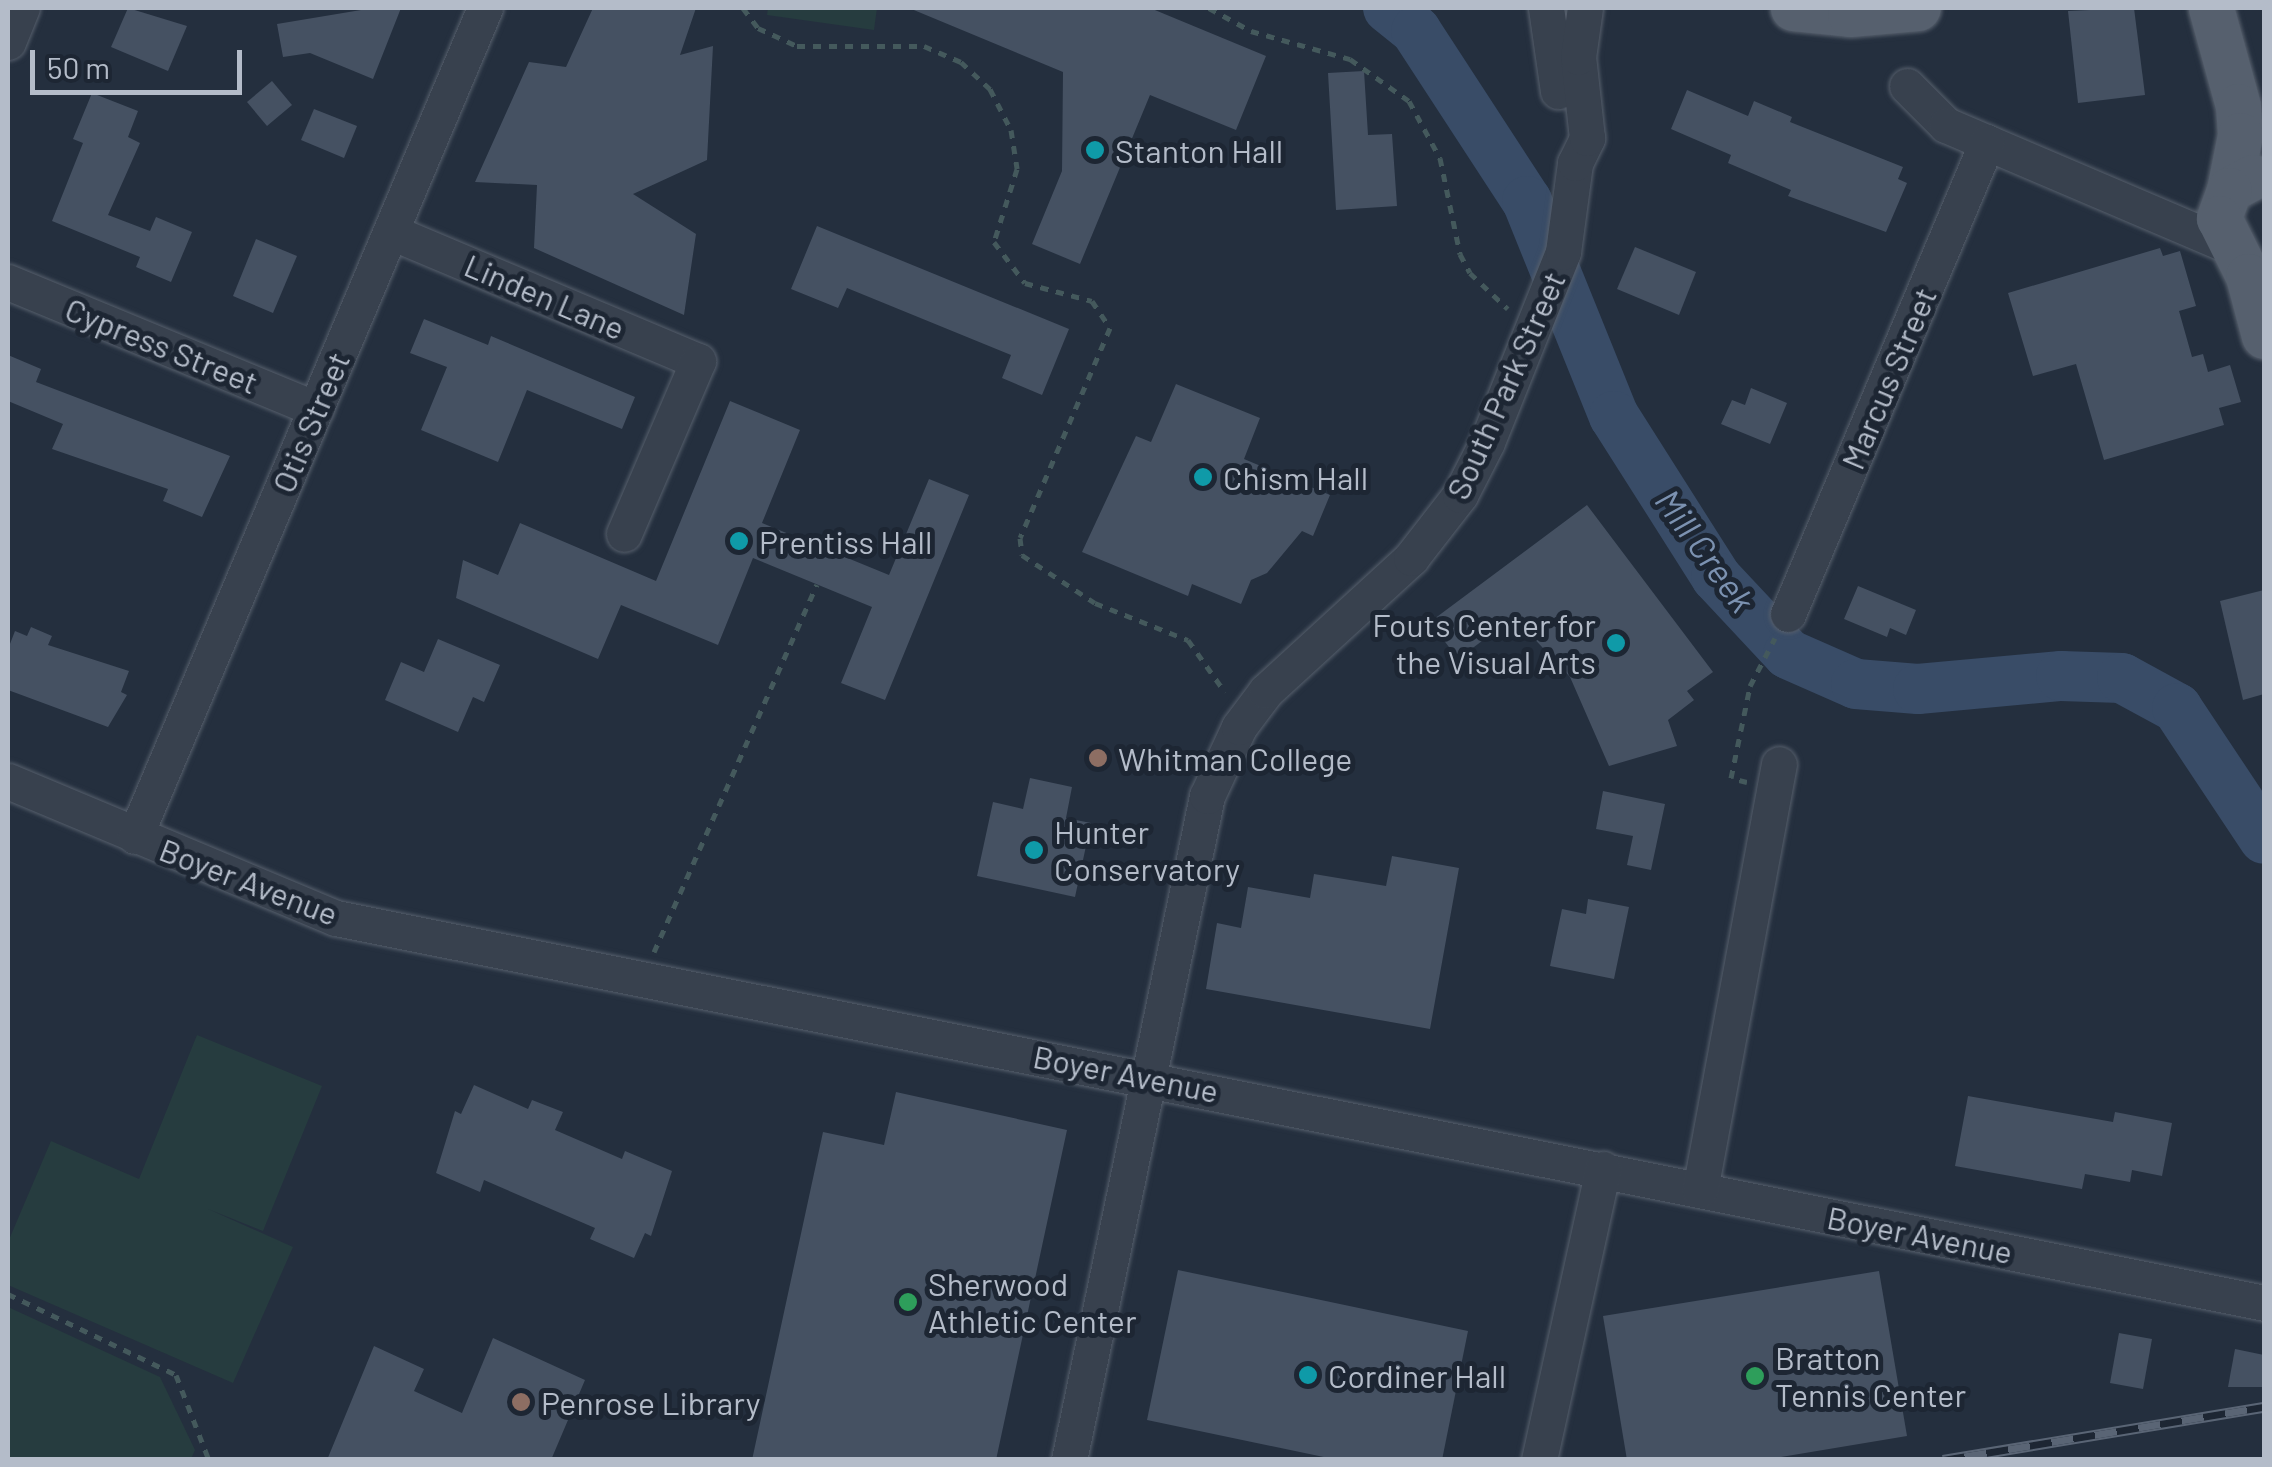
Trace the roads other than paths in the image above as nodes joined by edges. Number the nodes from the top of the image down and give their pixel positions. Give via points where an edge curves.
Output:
1 (22, 8) edge
2 (485, 8) edge
3 (1546, 8) edge
4 (1585, 8) edge
5 (1792, 8) edge
6 (1918, 8) edge
7 (2211, 8) edge
8 (2239, 8) edge
9 (8, 42) edge
10 (1907, 86) dead end
11 (2264, 132) edge
12 (1987, 142) junction
13 (1575, 163) junction
14 (2243, 230) edge
15 (391, 232) junction
16 (8, 282) edge
17 (2264, 336) edge
18 (316, 408) junction
19 (624, 534) dead end
20 (1788, 614) road end
21 (1777, 776) road end
22 (8, 781) edge
23 (135, 836) junction
24 (1145, 1077) junction
25 (1603, 1170) junction
26 (1700, 1190) junction
27 (2264, 1303) edge
28 (1069, 1460) edge
29 (1539, 1460) edge

1 - 9 street
2 - 15 street, Otis Street
3 - 13 street, South Park Street via 1562,140
4 - 13 street, South Park Street via 1578,57 1587,138
5 - 6 main road via 1850,14
7 - 14 main road via 2238,106
8 - 11 main road
10 - 12 street via 1946,125
12 - 14 street via 2171,216
12 - 20 street, Marcus Street
13 - 24 street, South Park Street via 1569,226 1536,326 1475,467 1438,528 1290,664 1239,726 1196,832
14 - 17 main road
15 - 18 street, Otis Street
15 - 19 street, Linden Lane via 698,361
16 - 18 street, Cypress Street
18 - 23 street, Otis Street
21 - 26 street
22 - 23 street, Boyer Avenue
23 - 24 street, Boyer Avenue via 336,918
24 - 25 street, Boyer Avenue
24 - 28 street, South Park Street
25 - 26 street, Boyer Avenue
25 - 29 street
26 - 27 street, Boyer Avenue

